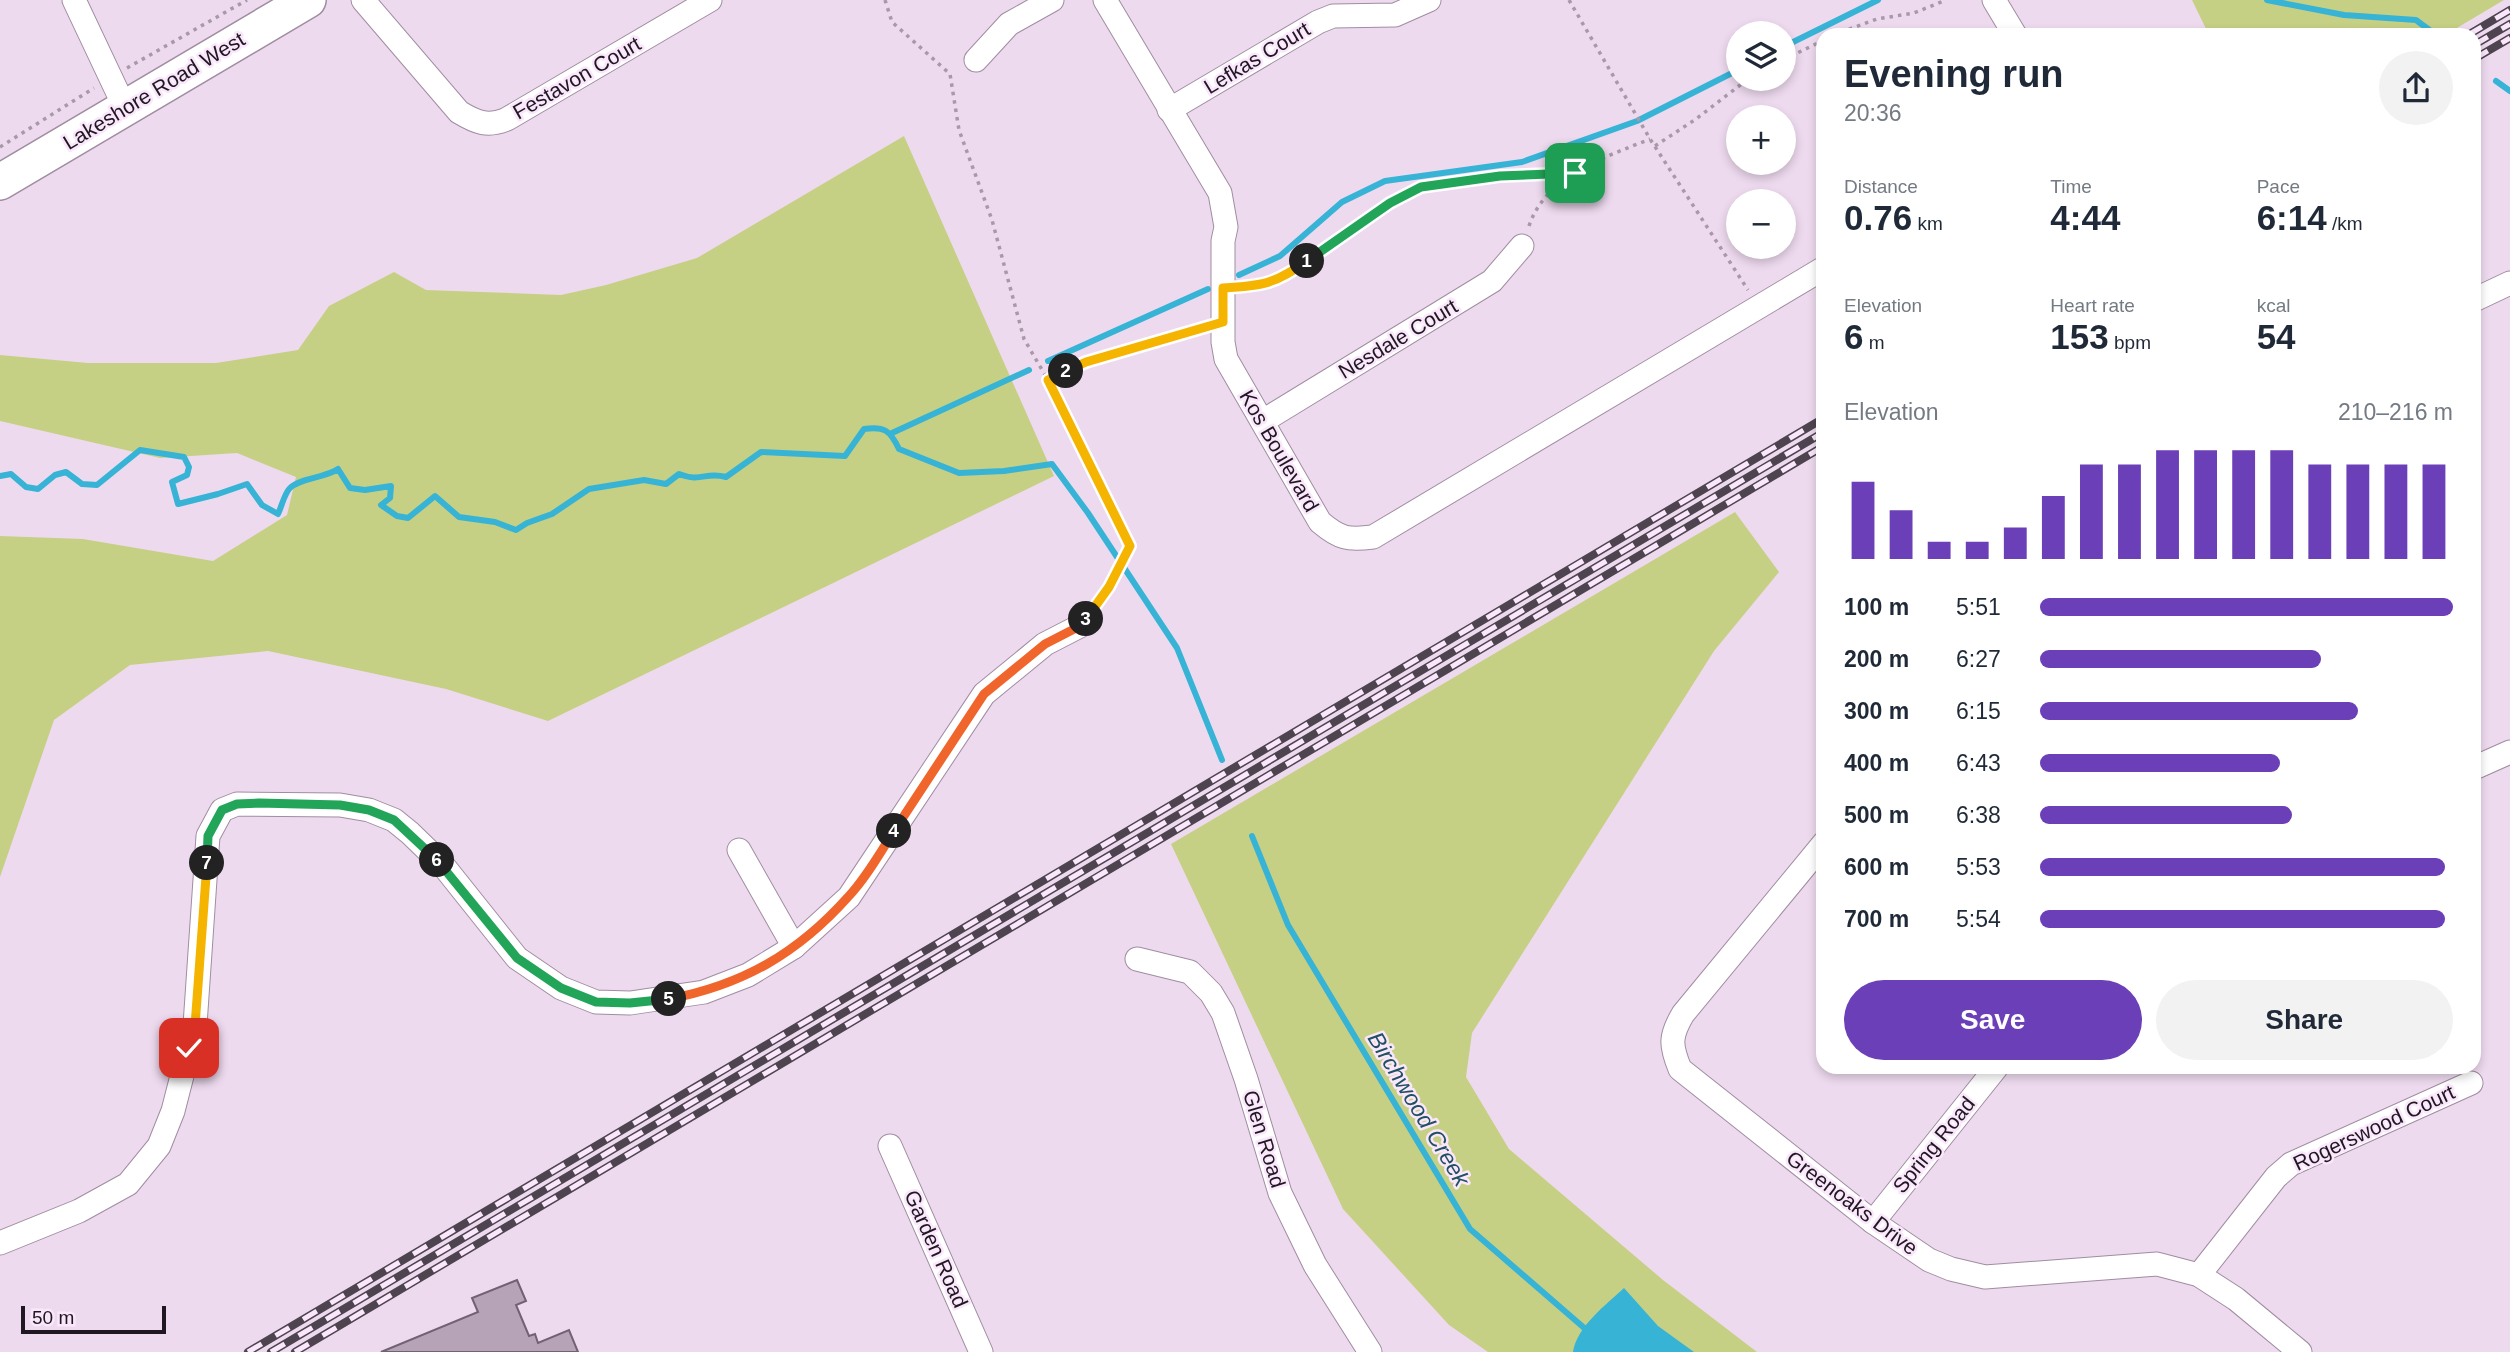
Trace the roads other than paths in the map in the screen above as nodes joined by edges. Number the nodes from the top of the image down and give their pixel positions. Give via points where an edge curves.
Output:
1 (74, 0) edge
2 (308, 0) edge
3 (363, 0) edge
4 (710, 0) edge
5 (1052, 0) edge
6 (1105, 0) edge
7 (1429, 0) edge
8 (1994, 0) edge
9 (2011, 28) edge
10 (976, 60) dead end
11 (125, 108) junction
12 (1169, 110) junction
13 (0, 182) edge
14 (1522, 246) road end
15 (1816, 273) edge
16 (2510, 283) edge
17 (2481, 297) edge
18 (1264, 421) junction
19 (1080, 626) road end
20 (2510, 752) edge
21 (2481, 765) edge
22 (739, 850) dead end
23 (1816, 854) edge
24 (794, 947) junction
25 (1137, 959) dead end
26 (1991, 1074) edge
27 (2471, 1083) dead end
28 (890, 1146) dead end
29 (1872, 1222) junction
30 (0, 1243) edge
31 (2199, 1275) junction
32 (981, 1352) edge
33 (1370, 1352) edge
34 (2300, 1352) edge

1 - 11 street
2 - 11 main road, Lakeshore Road West
3 - 4 street, Festavon Court via 459,112 492,125
5 - 10 street via 1009,24
6 - 12 street, Kos Boulevard
7 - 12 street, Lefkas Court via 1395,15 1333,16 1318,22
8 - 9 street
11 - 13 main road, Lakeshore Road West
12 - 18 street, Kos Boulevard via 1220,193 1226,227 1226,359
14 - 18 street, Nesdale Court via 1492,281
15 - 18 street, Kos Boulevard via 1373,537 1345,538 1320,522
16 - 17 street
19 - 24 street via 1045,644 984,694 849,897
20 - 21 street
22 - 24 street
23 - 29 street, Greenoaks Drive via 1683,1014 1674,1029 1672,1050 1680,1069
24 - 30 street via 748,975 704,992 630,1003 596,1002 561,988 517,958 442,864 394,820 340,805 237,804 222,810 208,836 195,1026 159,1146 128,1184 79,1211
25 - 33 street, Glen Road via 1190,972 1223,1013 1280,1193 1315,1265
26 - 29 street, Spring Road
27 - 31 street, Rogerswood Court via 2291,1164
28 - 32 street, Garden Road
29 - 31 street, Greenoaks Drive via 1929,1260 1985,1277 2157,1264
31 - 34 street, Greenoaks Drive

